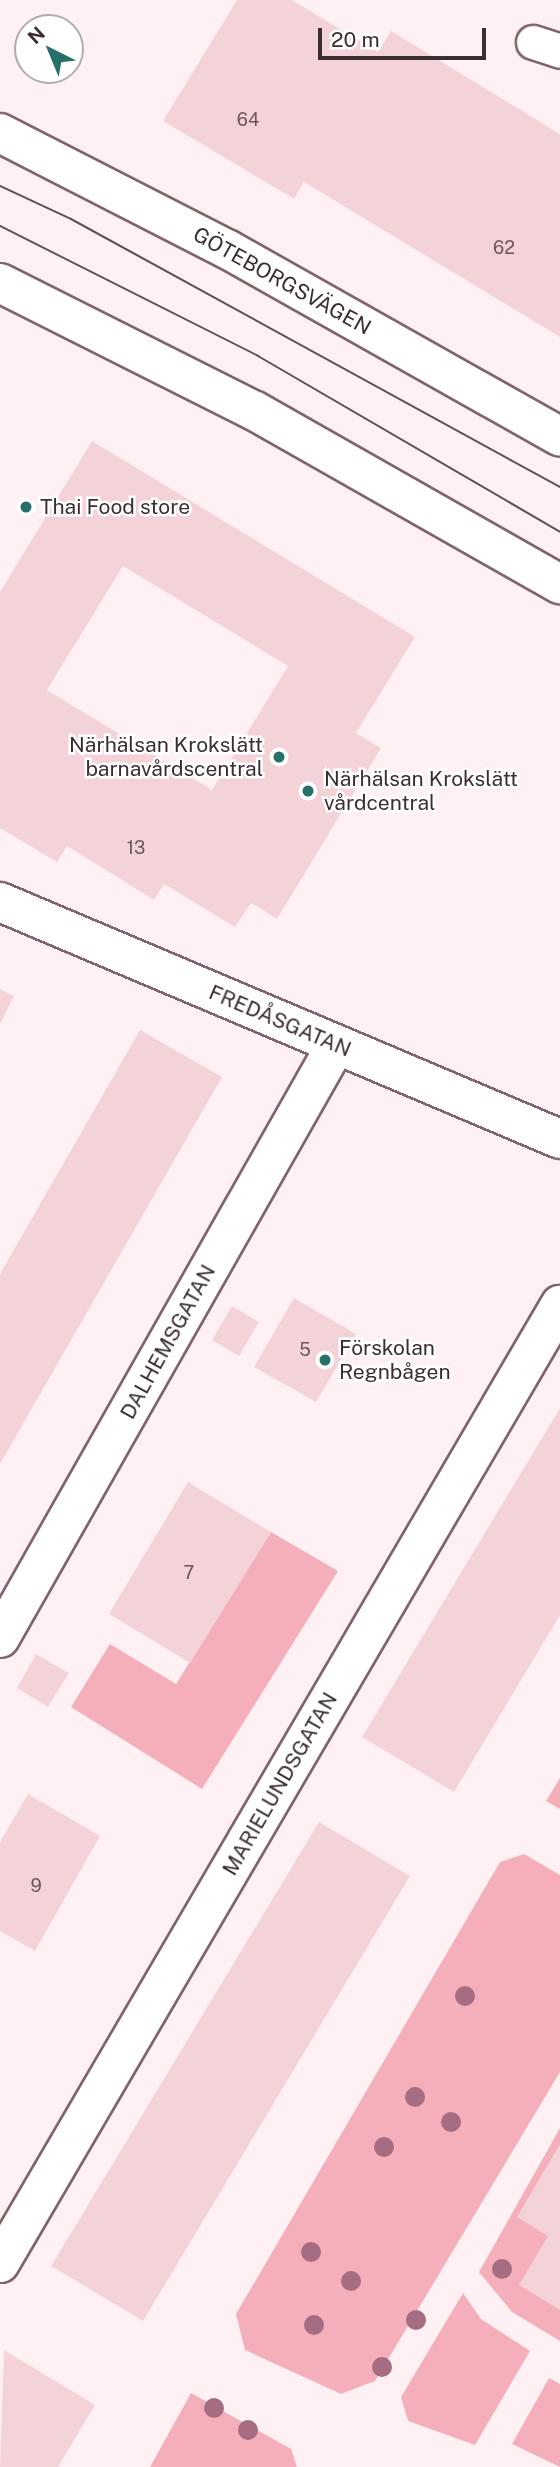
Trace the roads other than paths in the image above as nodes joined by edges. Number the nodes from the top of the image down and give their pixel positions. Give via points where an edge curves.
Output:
1 (0, 133) edge
2 (0, 283) edge
3 (560, 437) edge
4 (560, 584) edge
5 (0, 902) edge
6 (336, 1045) junction
7 (560, 1139) edge
8 (560, 1305) edge
9 (0, 1638) edge
10 (0, 2263) edge

1 - 3 street, GÖTEBORGSVÄGEN via 227,249
2 - 4 street via 255,411
5 - 6 street, FREDÅSGATAN
6 - 7 street, FREDÅSGATAN
6 - 9 street, DALHEMSGATAN
8 - 10 street, MARIELUNDSGATAN

